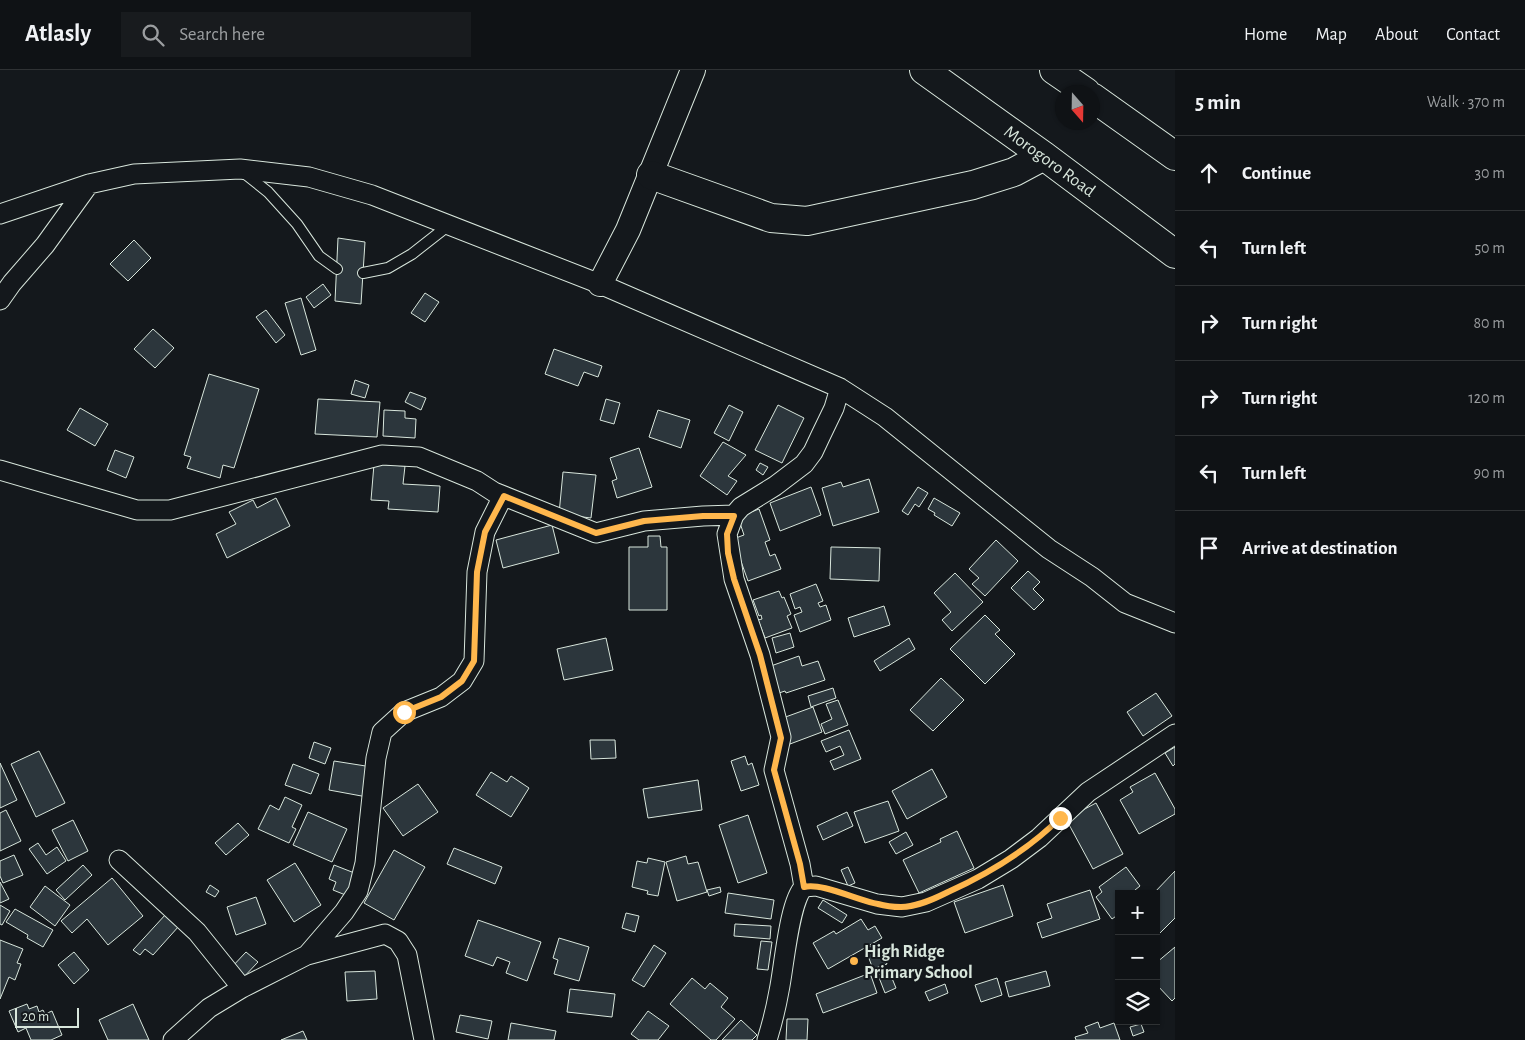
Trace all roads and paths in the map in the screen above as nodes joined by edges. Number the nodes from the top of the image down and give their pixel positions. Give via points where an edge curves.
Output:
1 (694, 70) edge
2 (924, 70) edge
3 (1054, 70) edge
4 (1076, 85) edge
5 (1100, 103) edge
6 (1044, 156) junction
7 (1175, 156) edge
8 (240, 169) junction
9 (651, 175) junction
10 (89, 184) junction
11 (0, 214) edge
12 (449, 225) junction
13 (1175, 254) edge
14 (336, 269) dead end
15 (363, 273) dead end
16 (600, 284) junction
17 (0, 300) edge
18 (840, 388) junction
19 (0, 470) edge
20 (504, 496) junction
21 (734, 516) junction
22 (1175, 624) edge
23 (1175, 734) edge
24 (119, 860) dead end
25 (804, 887) junction
26 (307, 955) junction
27 (242, 988) junction
28 (173, 1040) edge
29 (424, 1040) edge
30 (767, 1040) edge

1 - 9 street
2 - 6 highway, Morogoro Road
3 - 4 highway
5 - 7 highway
6 - 9 highway via 1014,172 973,185 807,221 771,218
6 - 13 highway, Morogoro Road
8 - 10 street via 134,174
8 - 12 street via 309,177 372,195
8 - 14 lane via 268,192 319,256
9 - 16 street
10 - 11 street
10 - 17 street via 46,245
12 - 15 lane via 388,268
12 - 16 street
16 - 18 street
18 - 21 street via 834,408 804,464 741,507
18 - 22 street via 885,417 1049,549 1125,603
19 - 20 street via 137,510 170,510 382,455 419,457
20 - 21 street via 596,533 644,521
20 - 26 street via 485,532 477,572 474,661 462,681 441,697 404,712 382,732 376,758 365,863 358,891
21 - 25 street via 727,534 728,553 760,655 781,738 774,770
23 - 25 street via 1088,792 1039,838 1011,859 978,879 926,902 902,907 877,904 816,886
24 - 27 street via 197,932
25 - 30 street via 798,894 792,916
26 - 27 street
26 - 29 street via 384,934 398,941 406,954
27 - 28 street via 209,1008

